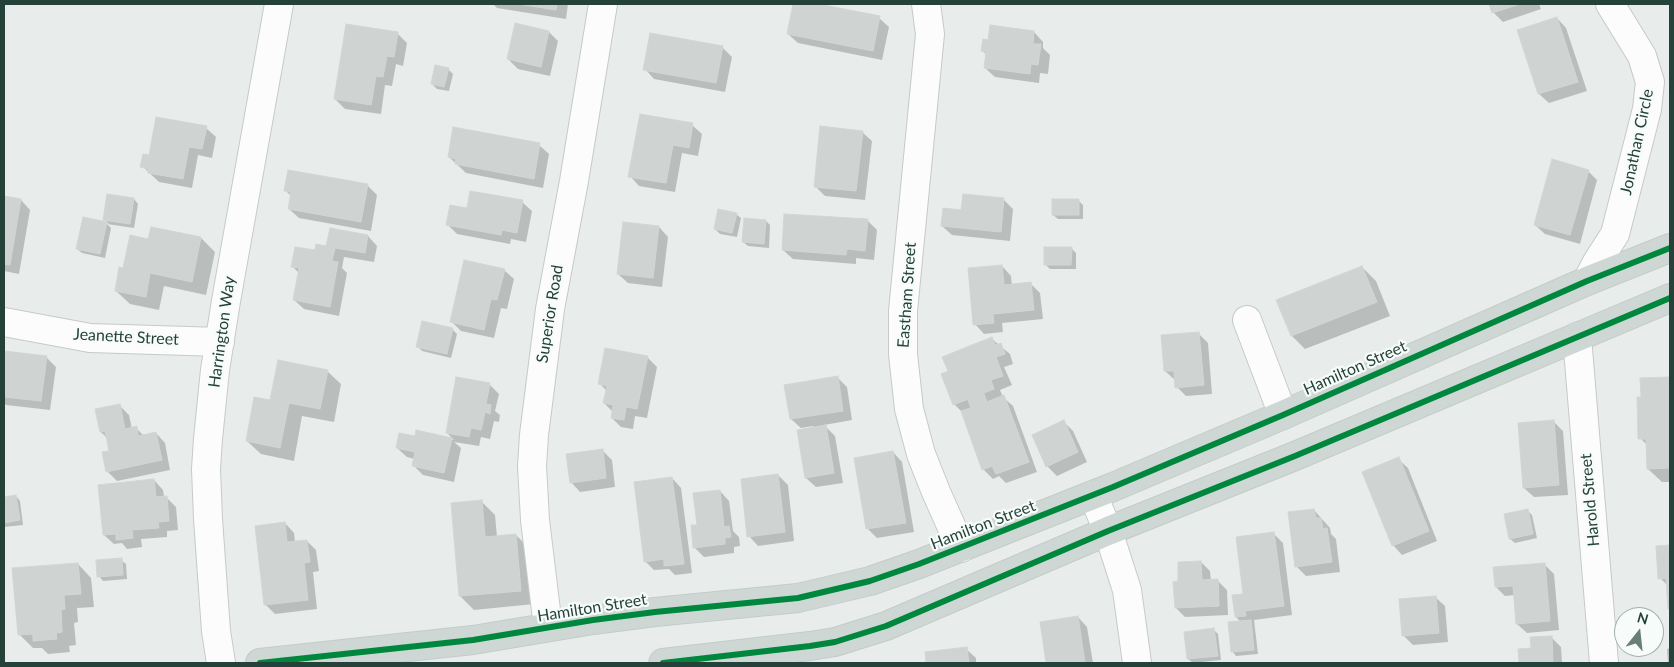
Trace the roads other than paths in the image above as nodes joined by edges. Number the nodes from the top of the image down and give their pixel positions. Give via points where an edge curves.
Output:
1 (279, 4) edge
2 (603, 4) edge
3 (926, 4) edge
4 (1610, 4) edge
5 (1670, 248) edge
6 (1587, 280) junction
7 (1670, 298) edge
8 (1247, 320) dead end
9 (4, 322) edge
10 (1577, 337) junction
11 (220, 342) junction
12 (1283, 415) junction
13 (1094, 495) junction
14 (1108, 531) junction
15 (962, 548) junction
16 (548, 627) junction
17 (813, 655) edge
18 (221, 663) edge
19 (260, 663) edge
20 (663, 663) edge
21 (1137, 663) edge
22 (1604, 663) edge

1 - 11 street, Harrington Way
2 - 16 street, Superior Road via 549,318 534,434 535,520
3 - 15 street, Eastham Street via 930,34 903,312 903,354 909,409 921,454
4 - 6 street, Jonathan Circle via 1642,56 1650,82 1647,109 1615,234
5 - 6 main road, Hamilton Street
6 - 12 main road, Hamilton Street
7 - 10 main road
8 - 12 street
9 - 11 street, Jeanette Street via 90,338
10 - 14 main road
10 - 22 street, Harold Street
11 - 18 street, Harrington Way via 206,469 211,574
12 - 13 main road, Hamilton Street
13 - 14 street
13 - 15 main road, Hamilton Street
14 - 17 main road via 886,626 834,642
14 - 21 street via 1127,590
15 - 16 main road, Hamilton Street via 870,581 798,598 646,613
16 - 19 main road, Hamilton Street via 410,648
17 - 20 main road

